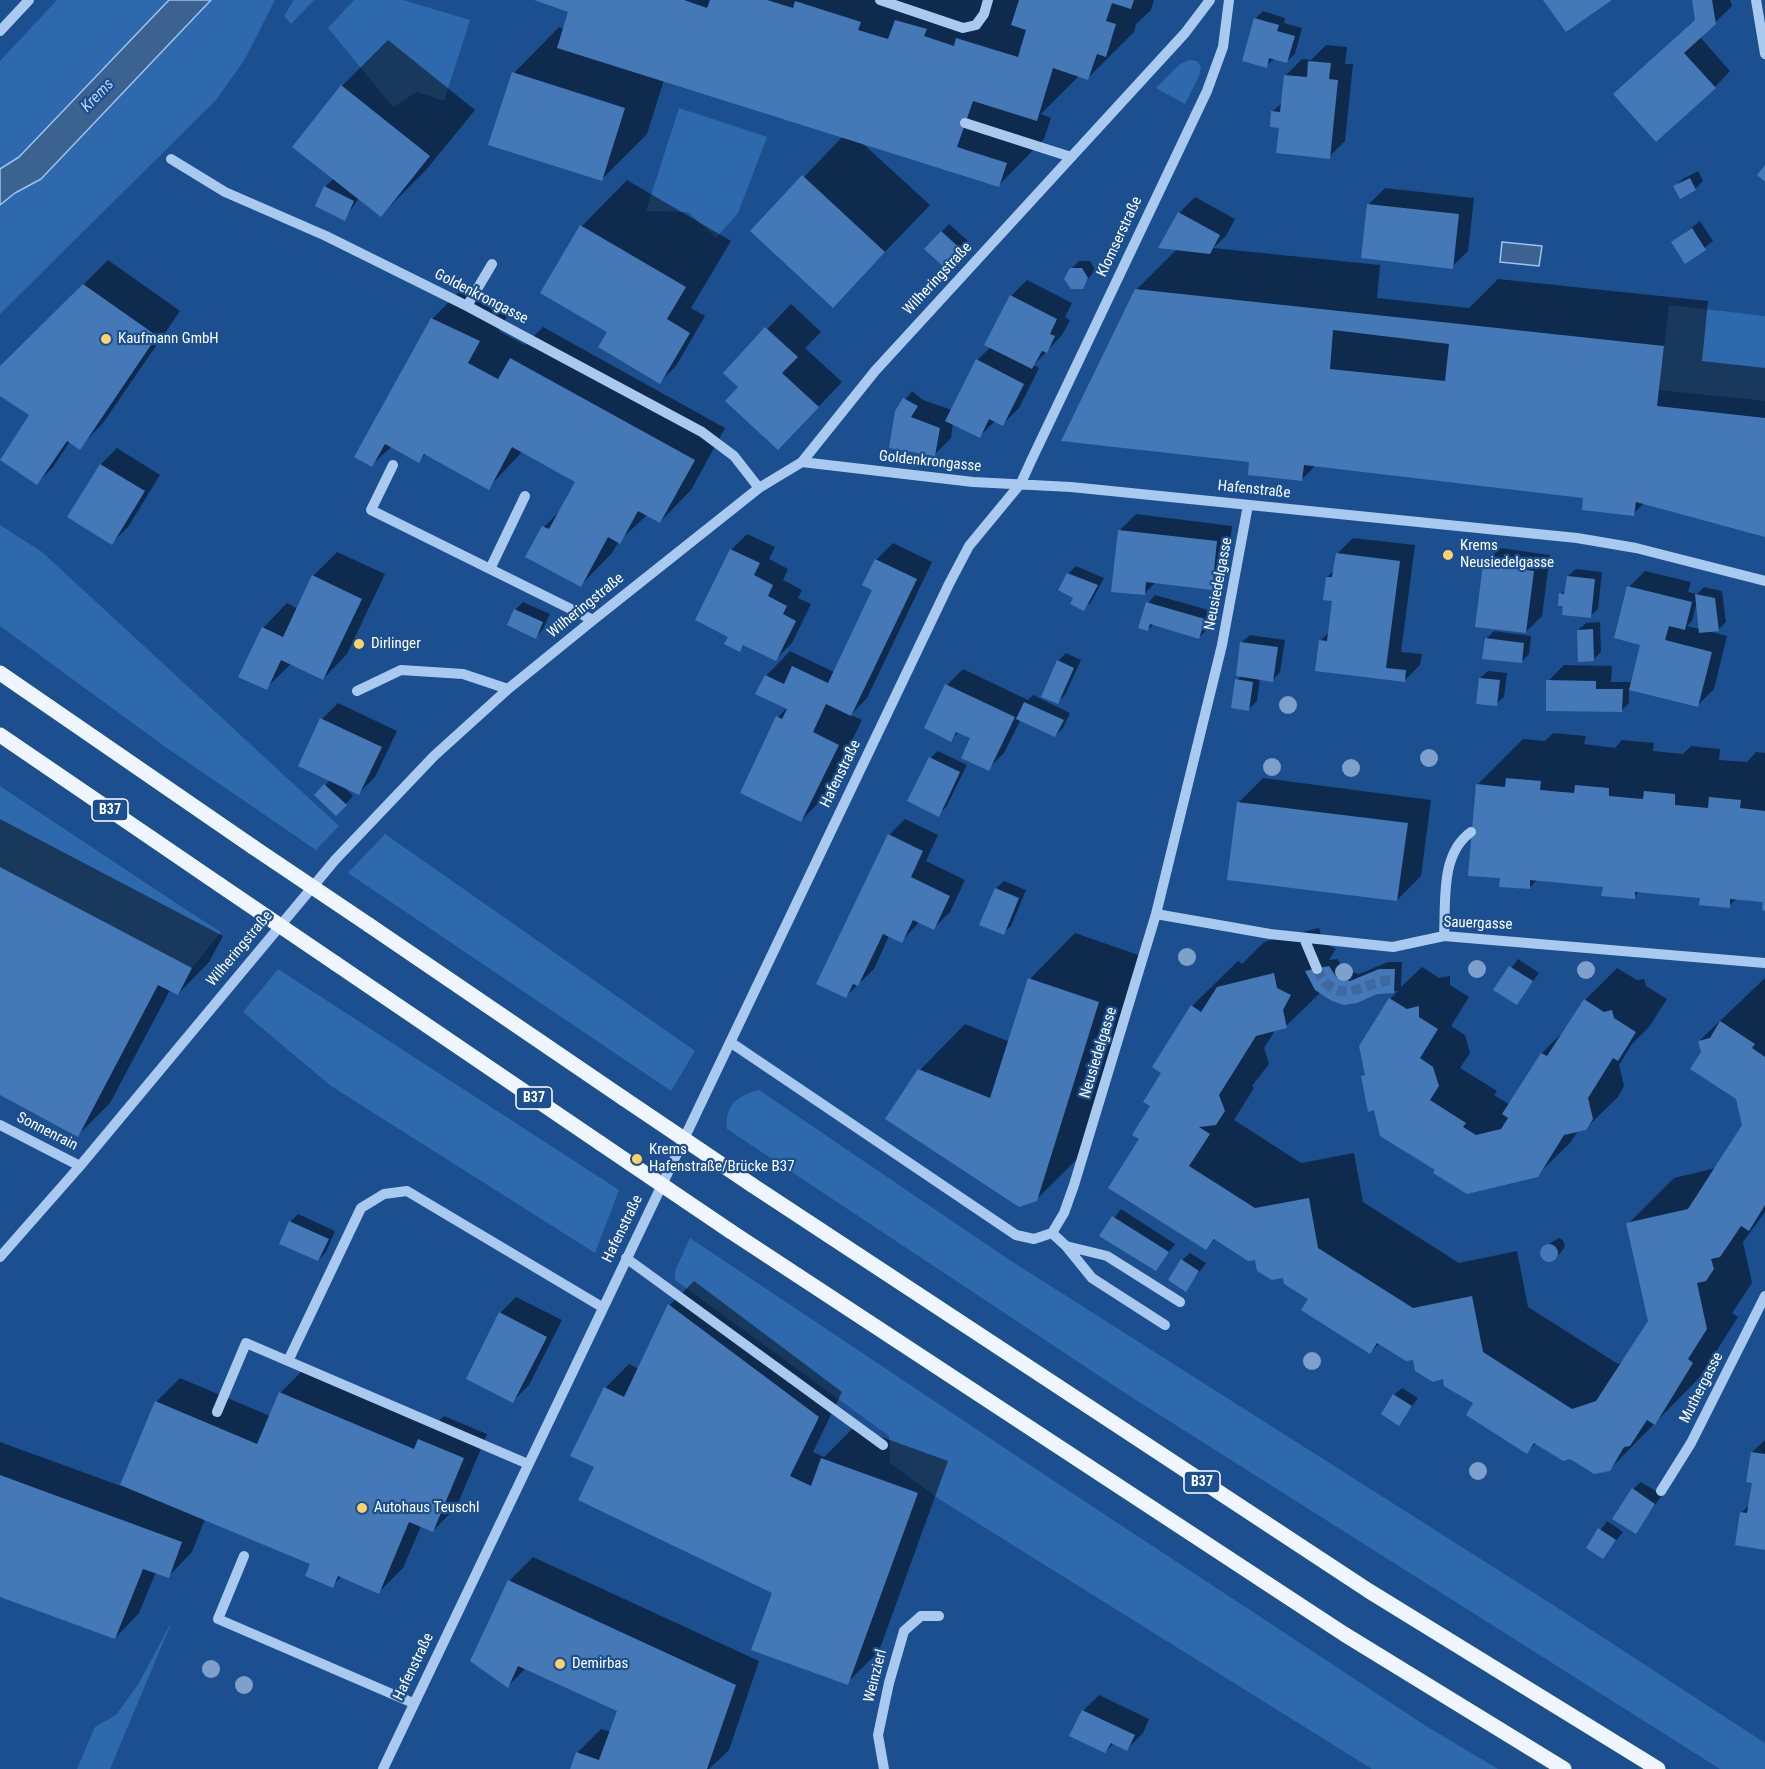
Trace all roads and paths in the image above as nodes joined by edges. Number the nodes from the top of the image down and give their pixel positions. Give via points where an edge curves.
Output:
1 (29, 0) edge
2 (880, 0) edge
3 (988, 0) edge
4 (1210, 0) edge
5 (1229, 0) edge
6 (1756, 0) edge
7 (0, 31) edge
8 (1765, 54) edge
9 (965, 123) dead end
10 (1071, 158) junction
11 (171, 159) dead end
12 (492, 264) dead end
13 (467, 306) junction
14 (802, 462) junction
15 (393, 465) dead end
16 (1021, 483) junction
17 (759, 488) junction
18 (525, 496) dead end
19 (1248, 505) junction
20 (490, 569) junction
21 (1765, 581) edge
22 (593, 620) junction
23 (0, 673) edge
24 (508, 689) junction
25 (357, 691) dead end
26 (0, 735) edge
27 (1471, 832) dead end
28 (1156, 914) junction
29 (1444, 936) junction
30 (1304, 938) junction
31 (1765, 963) edge
32 (1317, 969) tunnel mouth
33 (730, 1042) junction
34 (0, 1125) edge
35 (80, 1166) junction
36 (1052, 1233) junction
37 (1066, 1246) junction
38 (0, 1257) edge
39 (626, 1258) junction
40 (1765, 1296) edge
41 (1180, 1302) dead end
42 (602, 1307) junction
43 (1165, 1325) dead end
44 (288, 1361) junction
45 (217, 1412) dead end
46 (883, 1445) dead end
47 (528, 1464) junction
48 (1661, 1491) dead end
49 (244, 1556) dead end
50 (939, 1616) dead end
51 (414, 1703) junction
52 (383, 1769) edge
53 (884, 1769) edge
54 (1564, 1769) edge
55 (1658, 1769) edge

1 - 7 street
2 - 3 street via 963,28 976,25
4 - 10 street, Wilheringstraße via 1185,33
5 - 16 street, Klomserstraße via 1223,47 1207,91
6 - 8 street
9 - 10 street
10 - 14 street, Wilheringstraße via 875,370
11 - 13 street, Goldenkrongasse via 231,195 326,236
12 - 13 street
13 - 17 street, Goldenkrongasse via 702,432 734,456
14 - 16 street, Goldenkrongasse via 973,482
14 - 17 street, Wilheringstraße
15 - 20 street via 371,510
16 - 19 street, Hafenstraße
16 - 33 street, Hafenstraße via 969,546
17 - 22 street, Wilheringstraße
18 - 20 street
19 - 21 street, Hafenstraße via 1577,538 1636,548
19 - 28 street, Neusiedelgasse via 1222,645
20 - 22 street
22 - 24 street, Wilheringstraße
23 - 55 main road, B37, bridge via 752,1185 1360,1584
24 - 25 street via 463,674 401,670
24 - 35 street, Wilheringstraße via 434,756 335,860
26 - 54 main road, B37, bridge via 730,1231 1334,1627
27 - 29 street via 1458,841 1449,862
28 - 30 street, Sauergasse
28 - 36 street, Neusiedelgasse via 1074,1185
29 - 30 street, Sauergasse via 1392,947
29 - 31 street, Sauergasse
30 - 32 street
33 - 36 street via 1016,1235 1034,1239
33 - 39 street, Hafenstraße
34 - 35 street, Sonnenrain
35 - 38 street, Wilheringstraße
36 - 37 street
37 - 41 street via 1107,1256
37 - 43 street via 1092,1278
39 - 42 street, Hafenstraße
39 - 46 street
40 - 48 street, Muthergasse via 1691,1443
42 - 44 street via 407,1191 384,1194 361,1208
42 - 47 street, Hafenstraße
44 - 45 street via 246,1343
44 - 47 street
47 - 51 street, Hafenstraße
49 - 51 street via 218,1619
50 - 53 street, Weinzierl via 921,1616 904,1631 878,1735
51 - 52 street, Hafenstraße

